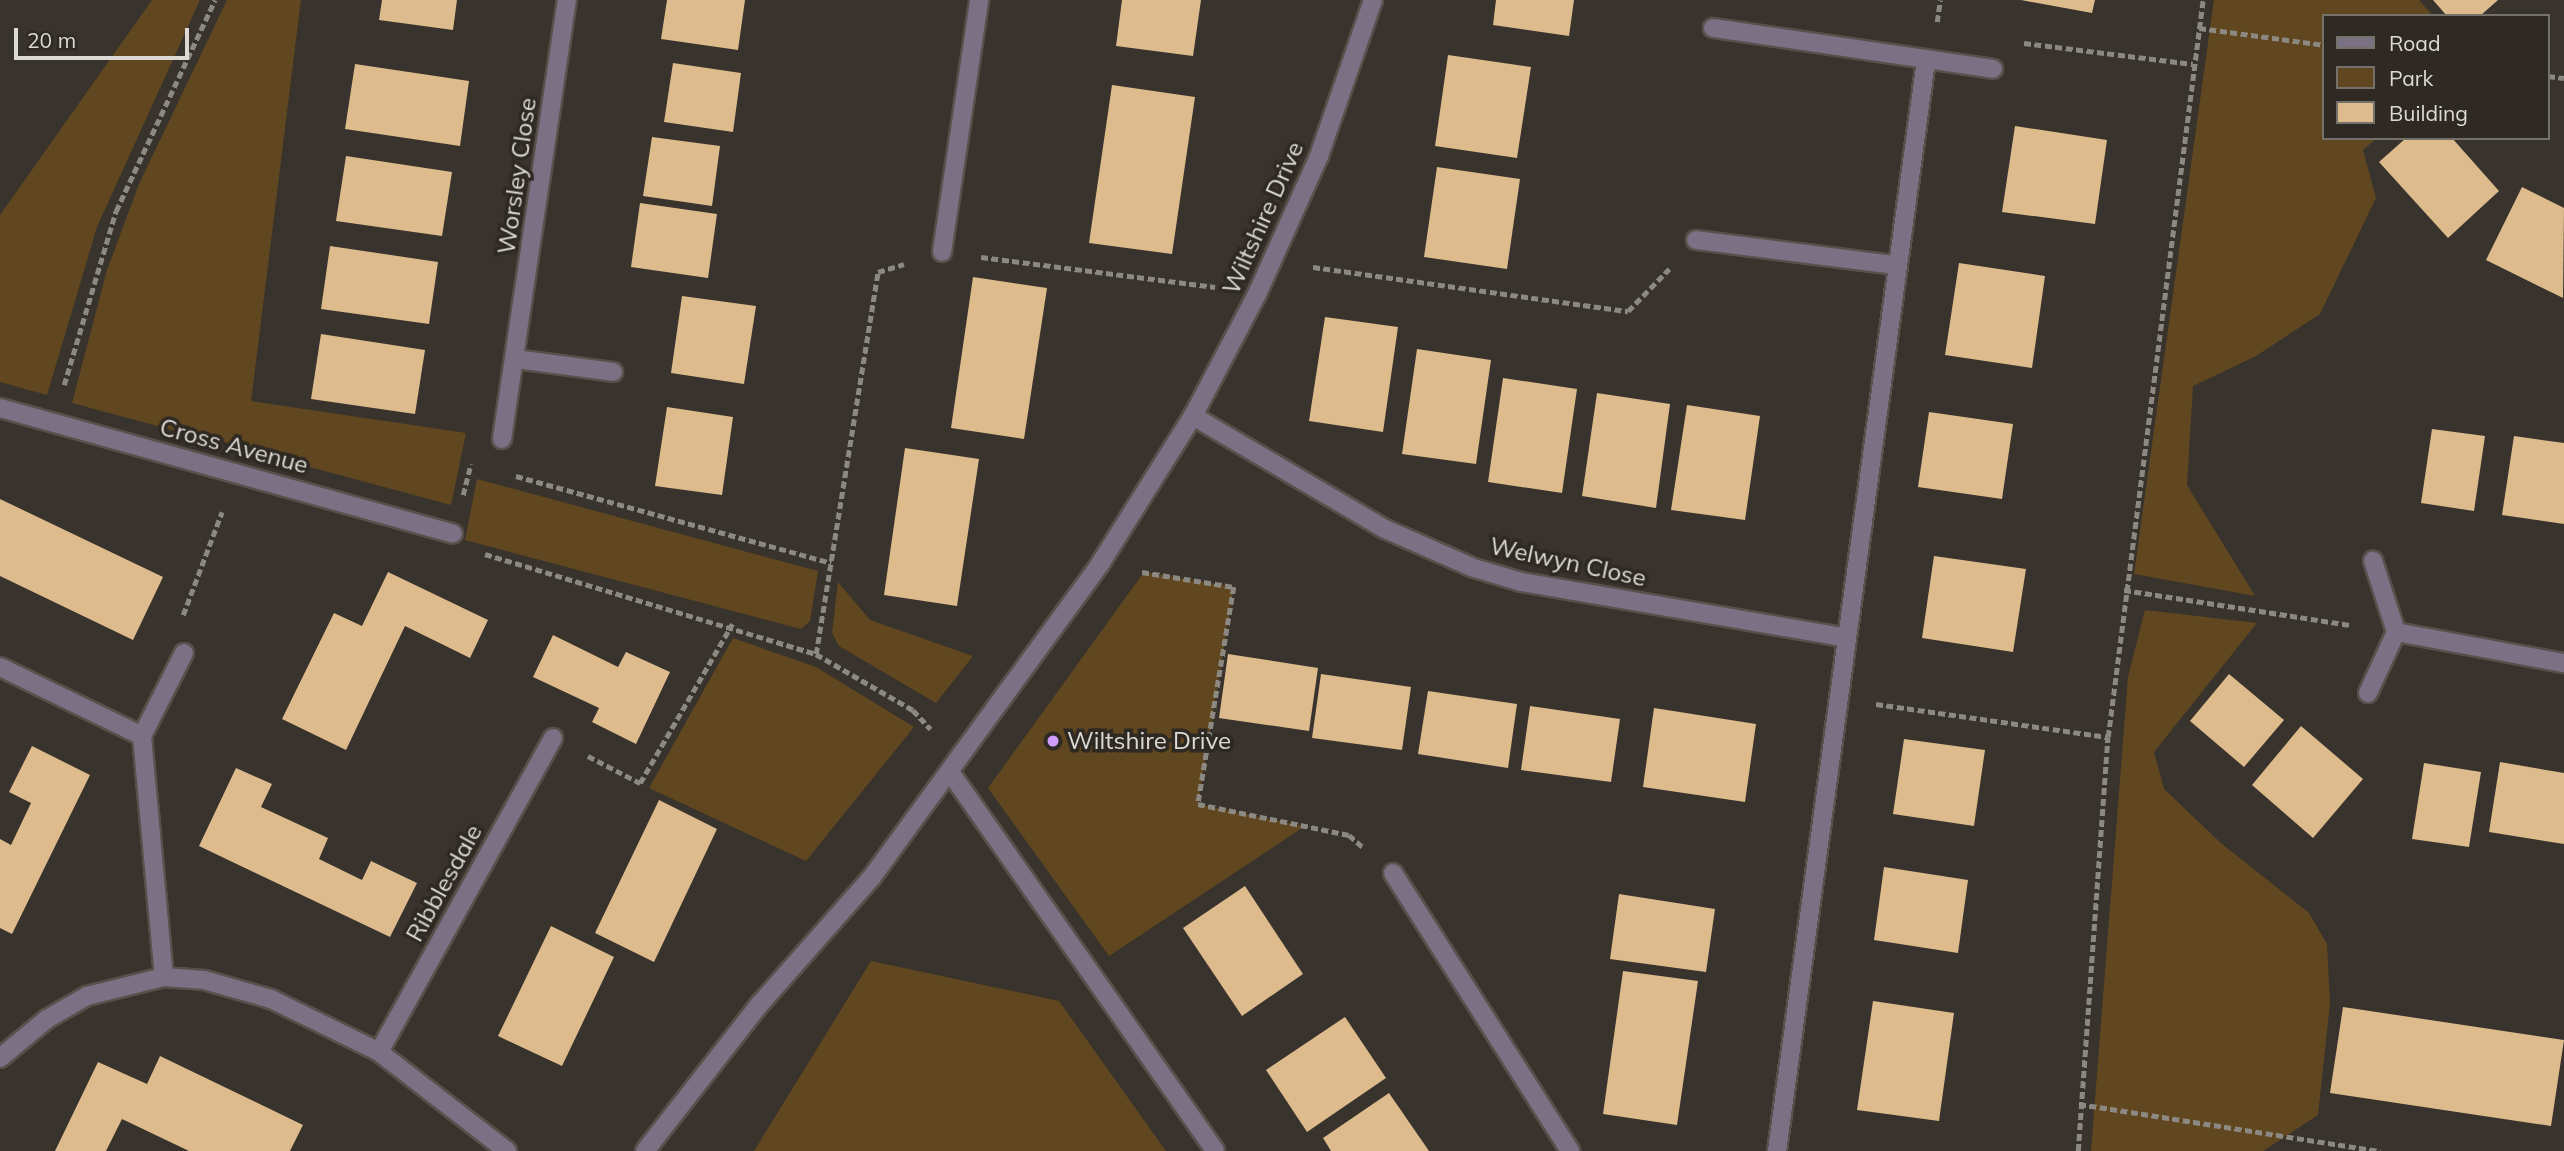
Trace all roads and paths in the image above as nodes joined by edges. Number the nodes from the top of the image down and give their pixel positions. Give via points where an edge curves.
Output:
1 (215, 0) edge
2 (567, 0) edge
3 (979, 0) edge
4 (1373, 0) edge
5 (2203, 0) edge
6 (1713, 28) dead end
7 (2199, 28) junction
8 (2322, 45) edge
9 (1926, 60) junction
10 (2193, 64) junction
11 (1993, 69) joint
12 (1696, 240) joint
13 (942, 253) junction
14 (1272, 261) junction
15 (1895, 265) junction
16 (1258, 292) junction
17 (516, 359) junction
18 (613, 372) dead end
19 (0, 408) edge
20 (1193, 416) junction
21 (55, 424) junction
22 (502, 439) dead end
23 (483, 467) dead end
24 (238, 472) junction
25 (509, 474) dead end
26 (453, 534) junction
27 (2373, 561) dead end
28 (831, 563) junction
29 (1100, 564) junction
30 (2124, 590) junction
31 (732, 624) junction
32 (2396, 632) junction
33 (1844, 637) junction
34 (184, 653) joint
35 (816, 654) junction
36 (2564, 663) edge
37 (0, 667) edge
38 (2368, 693) dead end
39 (1836, 698) junction
40 (142, 736) junction
41 (2108, 737) junction
42 (553, 738) joint
43 (950, 772) junction
44 (1393, 873) joint
45 (164, 977) junction
46 (379, 1052) junction
47 (0, 1058) edge
48 (2079, 1104) junction
49 (507, 1151) edge
50 (645, 1151) edge
51 (1215, 1151) edge
52 (1570, 1151) edge
53 (1777, 1151) edge
54 (2078, 1151) edge
55 (2380, 1151) edge

1 - 21 path via 116,211
2 - 17 street, Worsley Close
3 - 13 street
4 - 14 street, Wiltshire Drive via 1320,156
5 - 7 path
6 - 9 street
7 - 8 path
7 - 10 path
9 - 11 street
9 - 15 street
10 - 11 path via 2025,42
10 - 30 path
12 - 14 path via 1628,311
12 - 15 street
13 - 16 path
13 - 28 path via 878,272
14 - 16 street, Wiltshire Drive
15 - 33 street
16 - 20 street, Wiltshire Drive
17 - 18 street
17 - 22 street, Worsley Close
19 - 21 street, Cross Avenue
20 - 29 street, Wiltshire Drive
20 - 33 street, Welwyn Close via 1385,529 1474,568 1521,582
21 - 24 street, Cross Avenue
23 - 26 path via 470,464
24 - 26 street, Cross Avenue
24 - 34 path via 177,630
25 - 28 path
26 - 31 path via 466,548
27 - 32 street
28 - 35 path
29 - 43 street, Wiltshire Drive
29 - 44 path via 1234,587 1198,804 1349,835
30 - 32 path
30 - 41 path
31 - 35 path
31 - 42 path via 640,783
32 - 36 street
32 - 38 street
33 - 39 street
34 - 40 street
35 - 43 path via 913,710 928,724
37 - 40 street
39 - 41 path
39 - 53 street
40 - 45 street
41 - 48 path
42 - 46 street, Ribblesdale
43 - 50 street, Wiltshire Drive via 872,877 760,1004
43 - 51 street
44 - 52 street
45 - 46 street via 204,980 271,999
45 - 47 street via 87,996 47,1019
46 - 49 street
48 - 54 path
48 - 55 path

